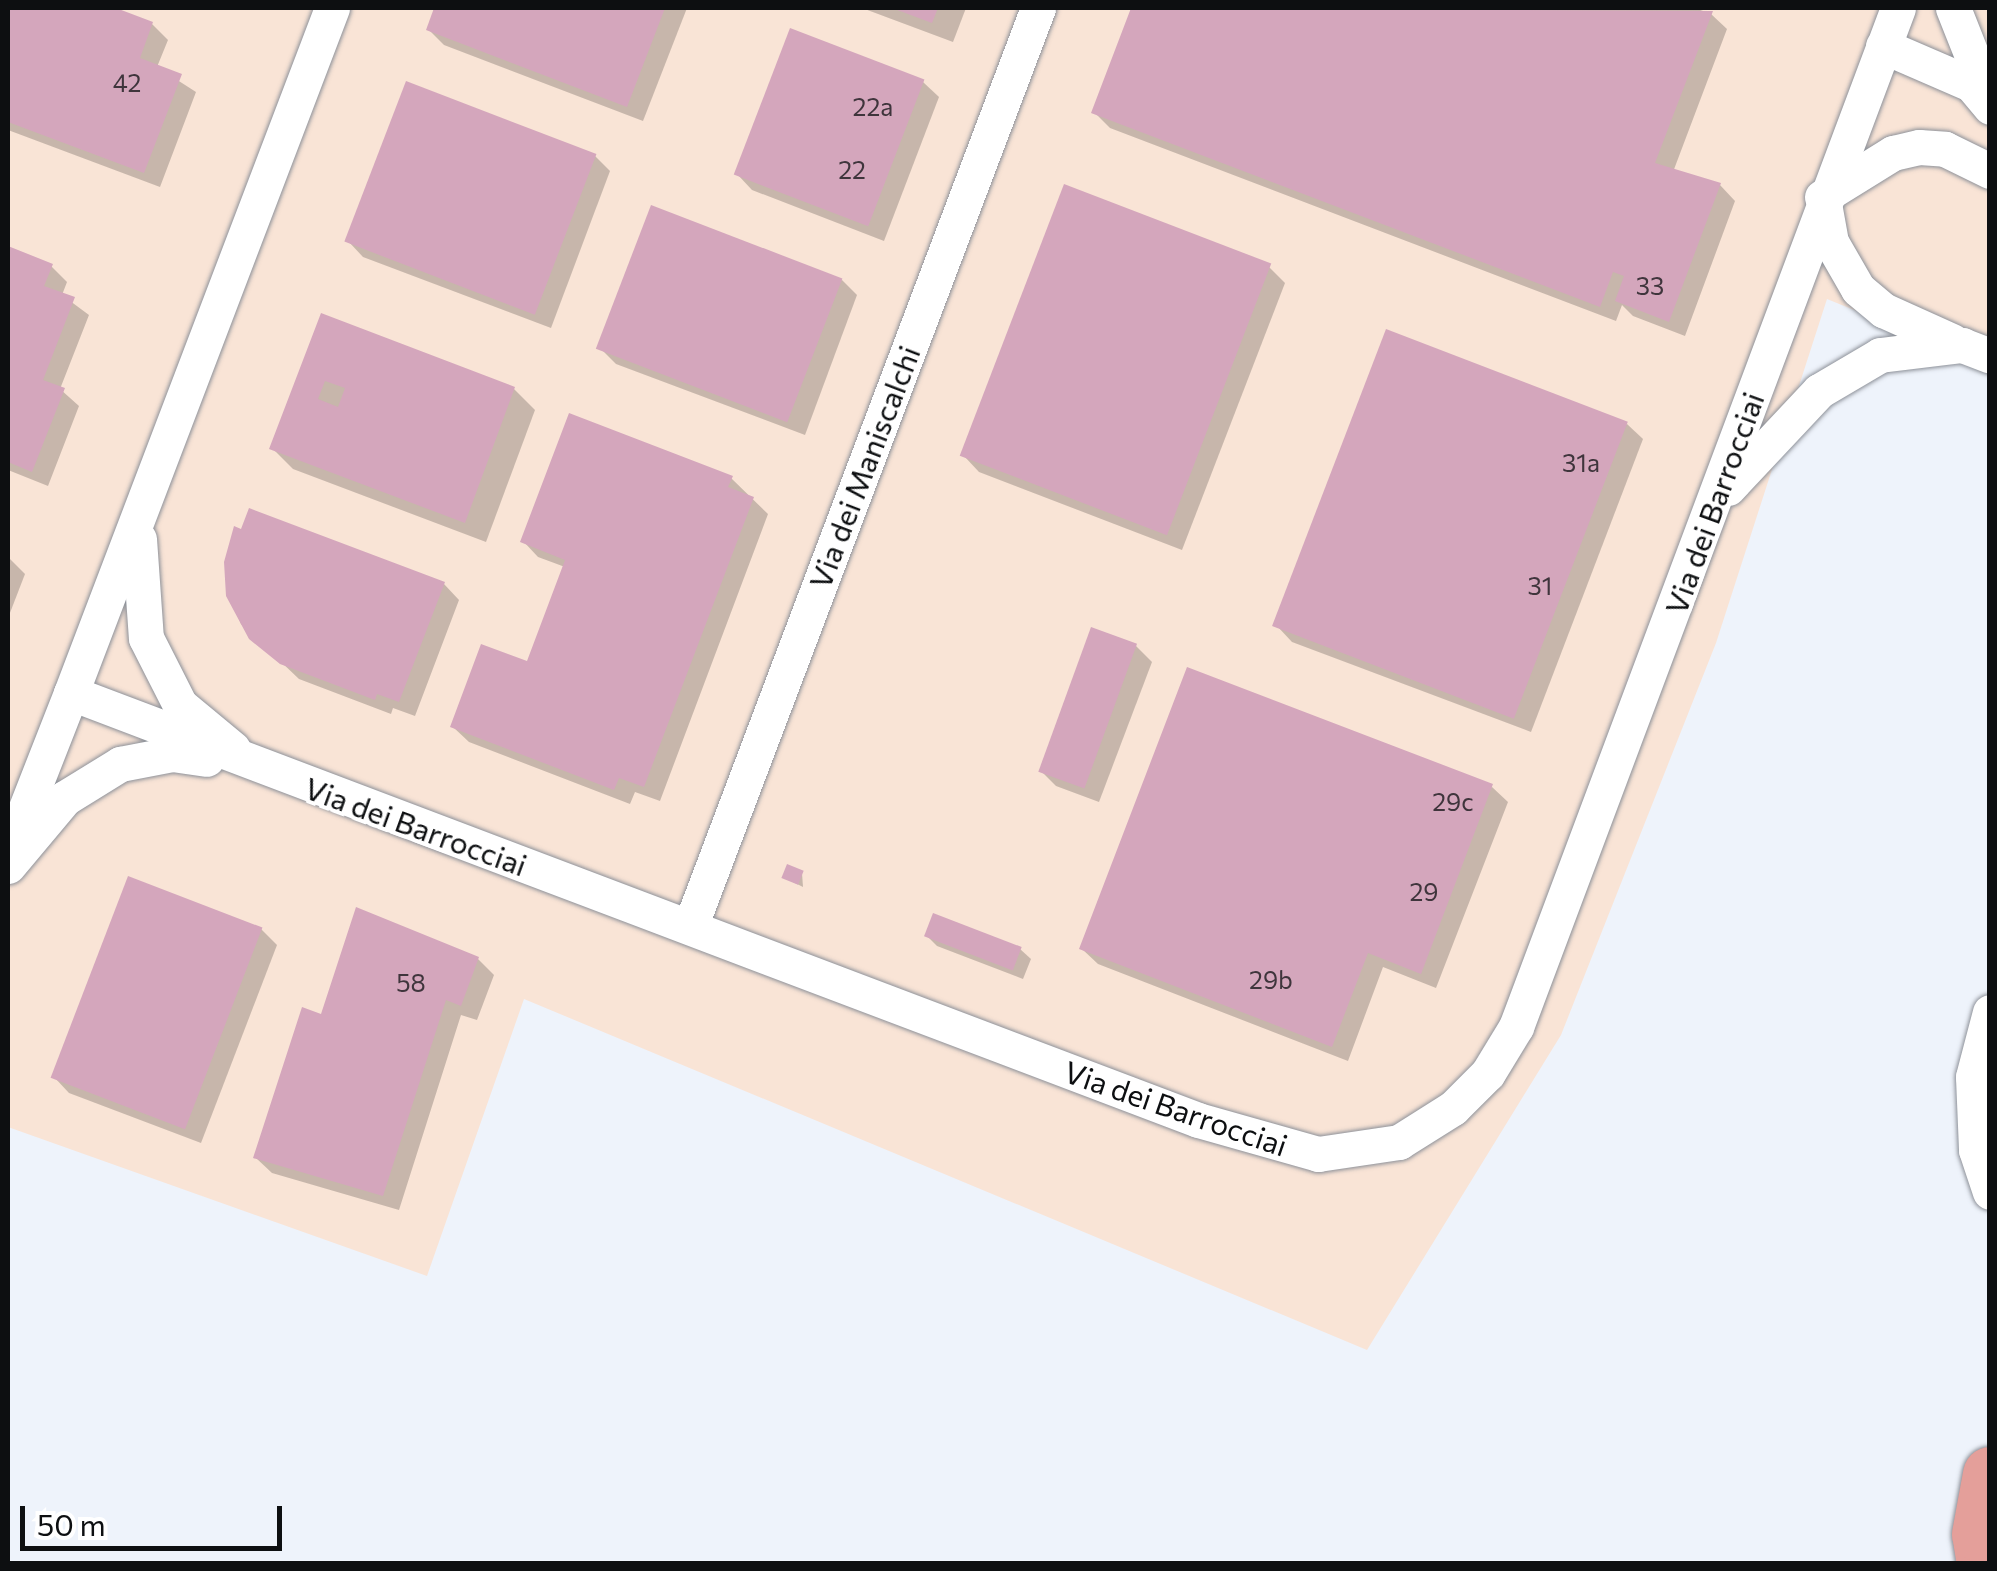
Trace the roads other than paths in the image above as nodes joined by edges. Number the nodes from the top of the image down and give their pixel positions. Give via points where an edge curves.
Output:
1 (332, 8) edge
2 (1038, 8) edge
3 (1898, 8) edge
4 (1953, 8) edge
5 (1882, 46) junction
6 (1990, 103) edge
7 (1990, 171) edge
8 (1822, 197) junction
9 (1976, 350) edge
10 (1718, 500) junction
11 (140, 512) junction
12 (71, 693) junction
13 (252, 766) junction
14 (8, 856) edge
15 (8, 866) edge
16 (690, 927) junction
17 (1990, 1012) edge
18 (1990, 1192) edge
19 (1990, 1474) edge
20 (1984, 1564) edge

1 - 11 street, Via dei Barrocciai
2 - 16 street, Via dei Maniscalchi
3 - 5 street, Via dei Barrocciai
4 - 6 street
5 - 6 street via 1971,84
5 - 8 street, Via dei Barrocciai
7 - 8 street via 1945,149 1919,146 1893,153
8 - 9 street via 1831,242 1858,289 1908,324
8 - 10 street, Via dei Barrocciai
9 - 10 street via 1920,345 1847,372 1819,390
10 - 16 street, Via dei Barrocciai via 1516,1027 1488,1073 1453,1108 1399,1142 1318,1154 1260,1142
11 - 12 street, Via dei Barrocciai
11 - 13 street, Via dei Barrocciai via 146,638 180,704
12 - 13 street, Via dei Barrocciai
12 - 14 street
13 - 15 street, Via dei Barrocciai via 172,754 120,764 65,798
13 - 16 street, Via dei Barrocciai
17 - 18 street via 1974,1077 1976,1150
19 - 20 main road via 1979,1534

